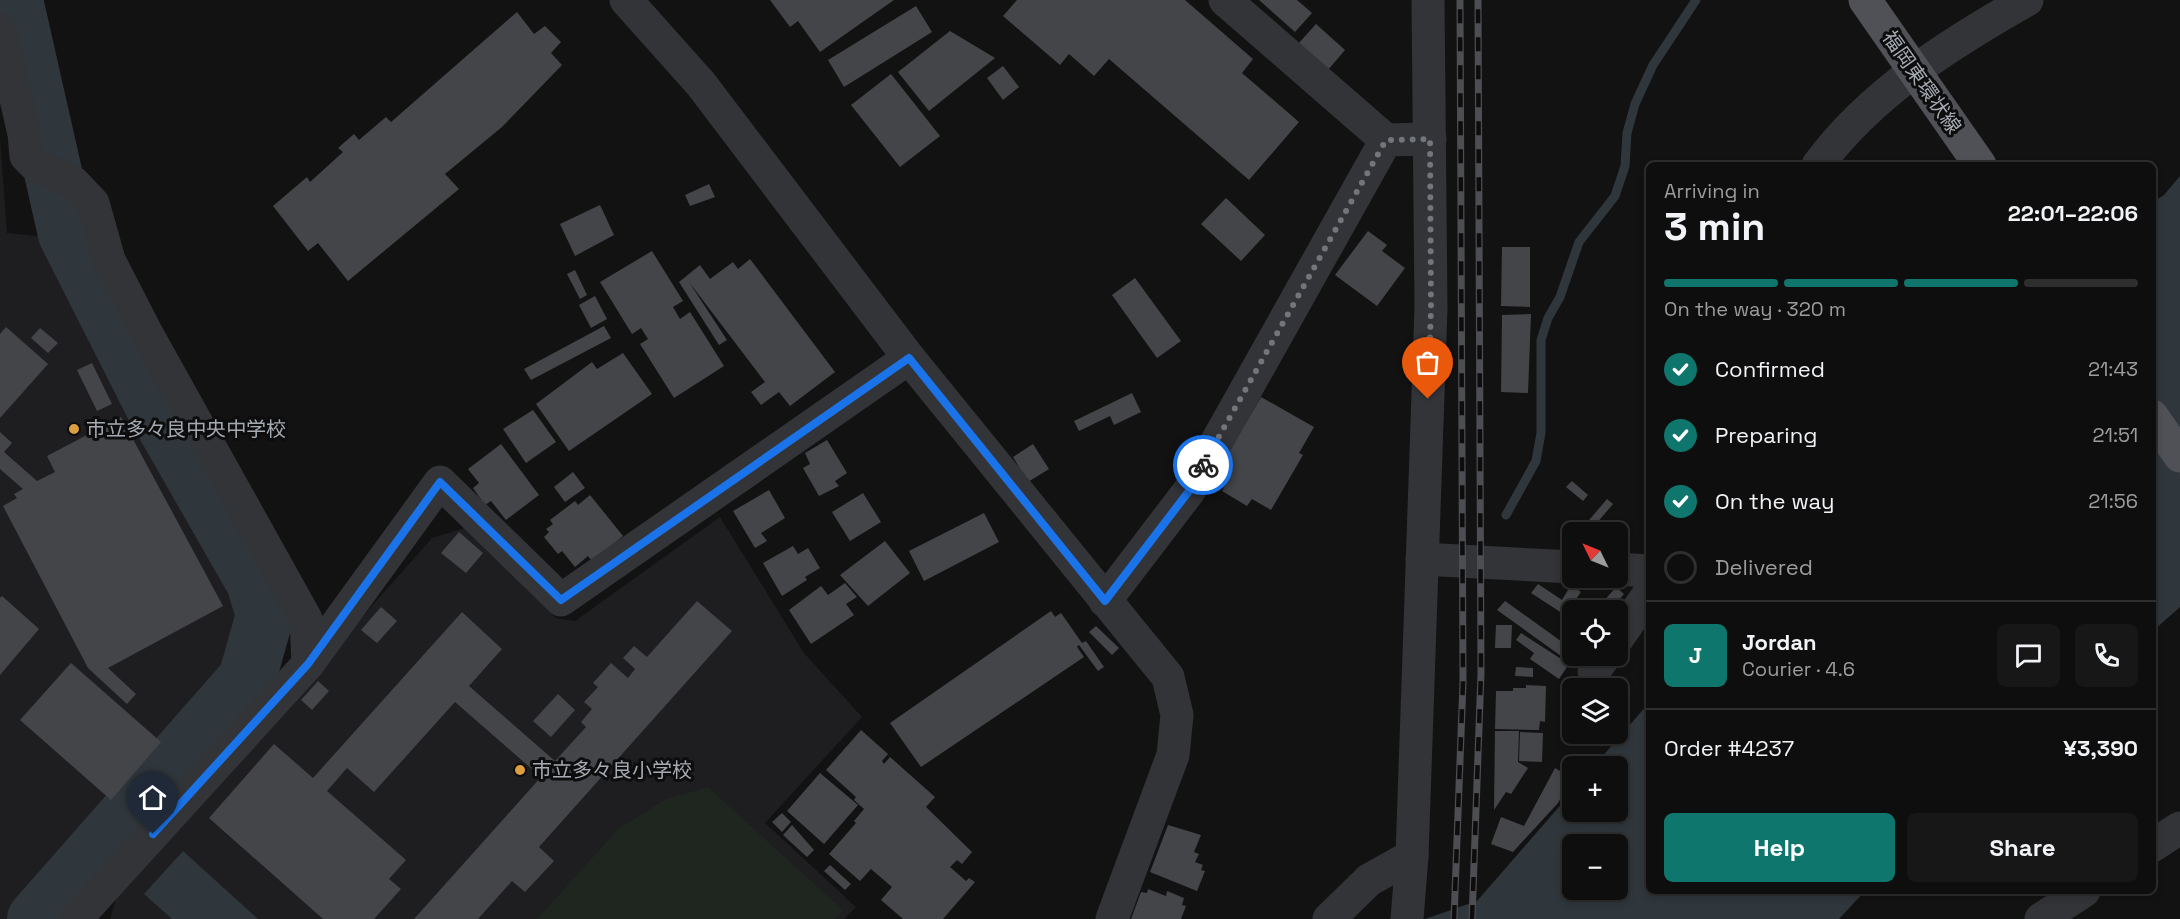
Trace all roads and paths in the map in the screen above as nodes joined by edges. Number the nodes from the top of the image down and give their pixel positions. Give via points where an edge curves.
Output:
1 (626, 0) edge
2 (1225, 0) edge
3 (1428, 0) edge
4 (1865, 0) edge
5 (2027, 0) edge
6 (0, 29) edge
7 (1916, 72) junction
8 (1430, 139) junction
9 (1386, 140) junction
10 (1821, 162) edge
11 (1978, 162) edge
12 (909, 358) junction
13 (2156, 422) edge
14 (2180, 456) edge
15 (1422, 559) junction
16 (1562, 566) edge
17 (1628, 570) edge
18 (1646, 571) edge
19 (1646, 598) edge
20 (1105, 601) junction
21 (1628, 623) edge
22 (308, 664) junction
23 (2180, 828) edge
24 (2156, 843) edge
25 (1410, 871) junction
26 (2079, 894) edge
27 (76, 919) edge
28 (1112, 919) edge
29 (1329, 919) edge
30 (1407, 919) edge
31 (2041, 919) edge

1 - 12 street via 701,84
2 - 9 street
3 - 8 street
4 - 7 main road, 福岡東環状線
5 - 7 street via 1968,34
6 - 22 street via 26,156 35,165 75,183 93,203 109,260 306,619
7 - 10 street via 1867,109
7 - 11 main road, 福岡東環状線
8 - 9 street
8 - 15 street via 1431,308
9 - 20 street via 1189,491
12 - 20 street
12 - 22 street via 561,600 440,482
13 - 14 main road
15 - 16 street
15 - 25 street
17 - 18 street
19 - 21 street
20 - 28 street via 1168,677 1177,715 1173,755
22 - 27 street
23 - 24 street
25 - 29 street via 1369,880
25 - 30 street
26 - 31 street

